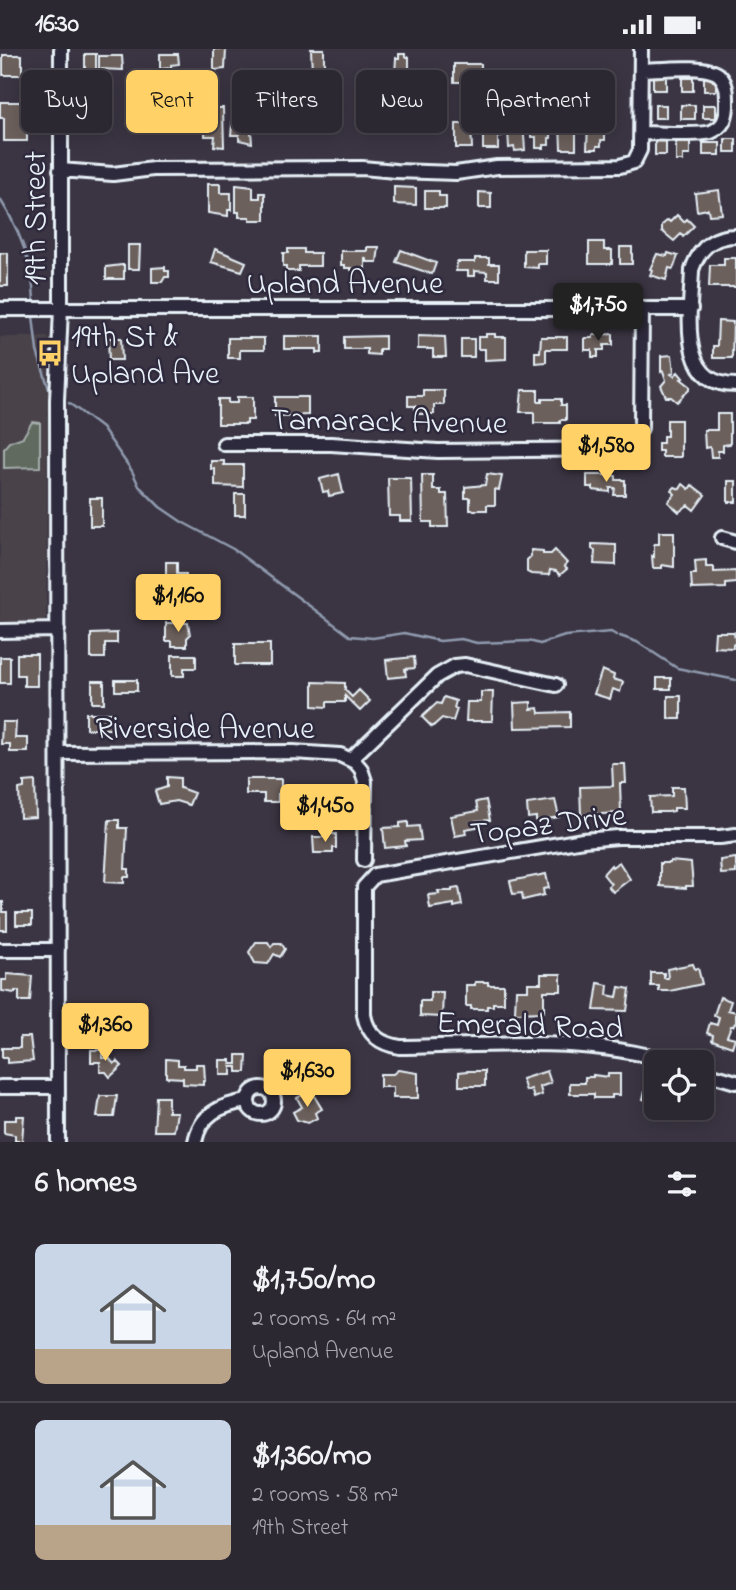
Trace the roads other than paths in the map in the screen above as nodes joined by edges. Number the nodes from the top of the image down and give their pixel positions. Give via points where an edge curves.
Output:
1 (61, 49) edge
2 (641, 49) edge
3 (641, 70) junction
4 (641, 133) junction
5 (60, 170) junction
6 (736, 236) edge
7 (61, 308) junction
8 (642, 308) junction
9 (0, 309) edge
10 (691, 309) junction
11 (736, 385) edge
12 (225, 443) dead end
13 (722, 538) dead end
14 (736, 542) edge
15 (58, 630) junction
16 (0, 631) edge
17 (556, 685) dead end
18 (59, 753) junction
19 (351, 759) junction
20 (736, 835) edge
21 (364, 860) dead end
22 (0, 950) edge
23 (58, 950) junction
24 (386, 1045) joint
25 (644, 1056) edge
26 (714, 1076) edge
27 (736, 1082) edge
28 (0, 1087) edge
29 (57, 1087) junction
30 (247, 1101) dead end
31 (58, 1142) edge
32 (195, 1142) edge

1 - 5 street, 19th Street
2 - 3 street
3 - 4 street
3 - 4 street via 708,69 720,76 727,99 723,125 709,132
4 - 5 street via 634,163 620,166 497,167 456,173 362,168 153,169 113,174
5 - 7 street, 19th Street
6 - 10 street via 710,242 695,259
7 - 8 street, Upland Avenue
7 - 9 street, Upland Avenue
7 - 15 street, 19th Street
8 - 10 street, Upland Avenue
8 - 12 street, Tamarack Avenue via 641,428 626,449 438,451
10 - 11 street via 690,341 698,367 716,382
13 - 14 street
15 - 16 street
15 - 18 street, 19th Street
17 - 19 street via 455,666 437,676
18 - 19 street, Riverside Avenue via 293,753 340,754
18 - 23 street, 19th Street
19 - 21 street via 365,781
20 - 24 street, Topaz Drive via 583,840 375,875 364,887 364,1015 370,1032
22 - 23 street
23 - 29 street, 19th Street
24 - 25 street, Emerald Road via 568,1044
26 - 27 street
28 - 29 street
29 - 31 street, 19th Street
30 - 32 street via 207,1116

